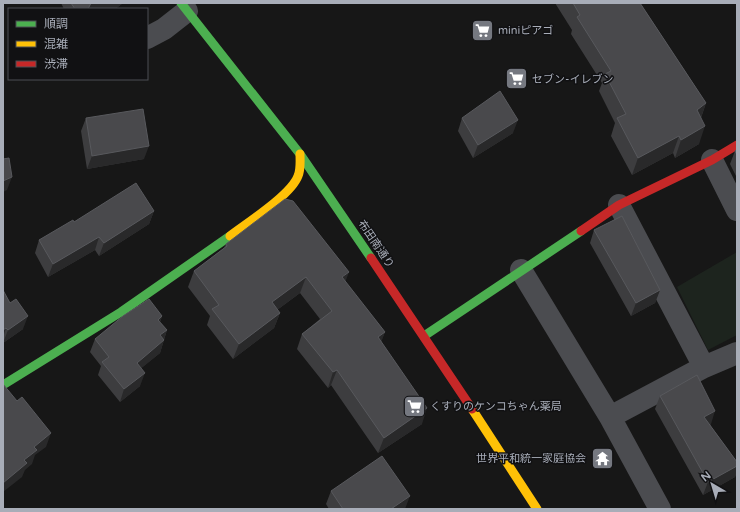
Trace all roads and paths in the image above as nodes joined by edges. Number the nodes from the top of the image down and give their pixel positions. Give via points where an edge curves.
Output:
1 (184, 7) edge
2 (148, 37) edge
3 (737, 146) edge
4 (300, 154) junction
5 (712, 160) junction
6 (619, 205) junction
7 (737, 210) edge
8 (521, 270) junction
9 (424, 336) junction
10 (737, 353) edge
11 (704, 367) junction
12 (3, 385) edge
13 (610, 417) junction
14 (537, 509) edge
15 (660, 509) edge

1 - 2 street via 164,29
1 - 4 street, 布田南通り
3 - 5 street
4 - 9 street, 布田南通り
4 - 12 street via 300,169 296,180 266,209 203,257 70,345
5 - 6 street
5 - 7 street
6 - 8 street
6 - 11 street
8 - 9 street
8 - 13 street
9 - 14 street, 布田南通り
10 - 11 street
11 - 13 street
13 - 15 street

